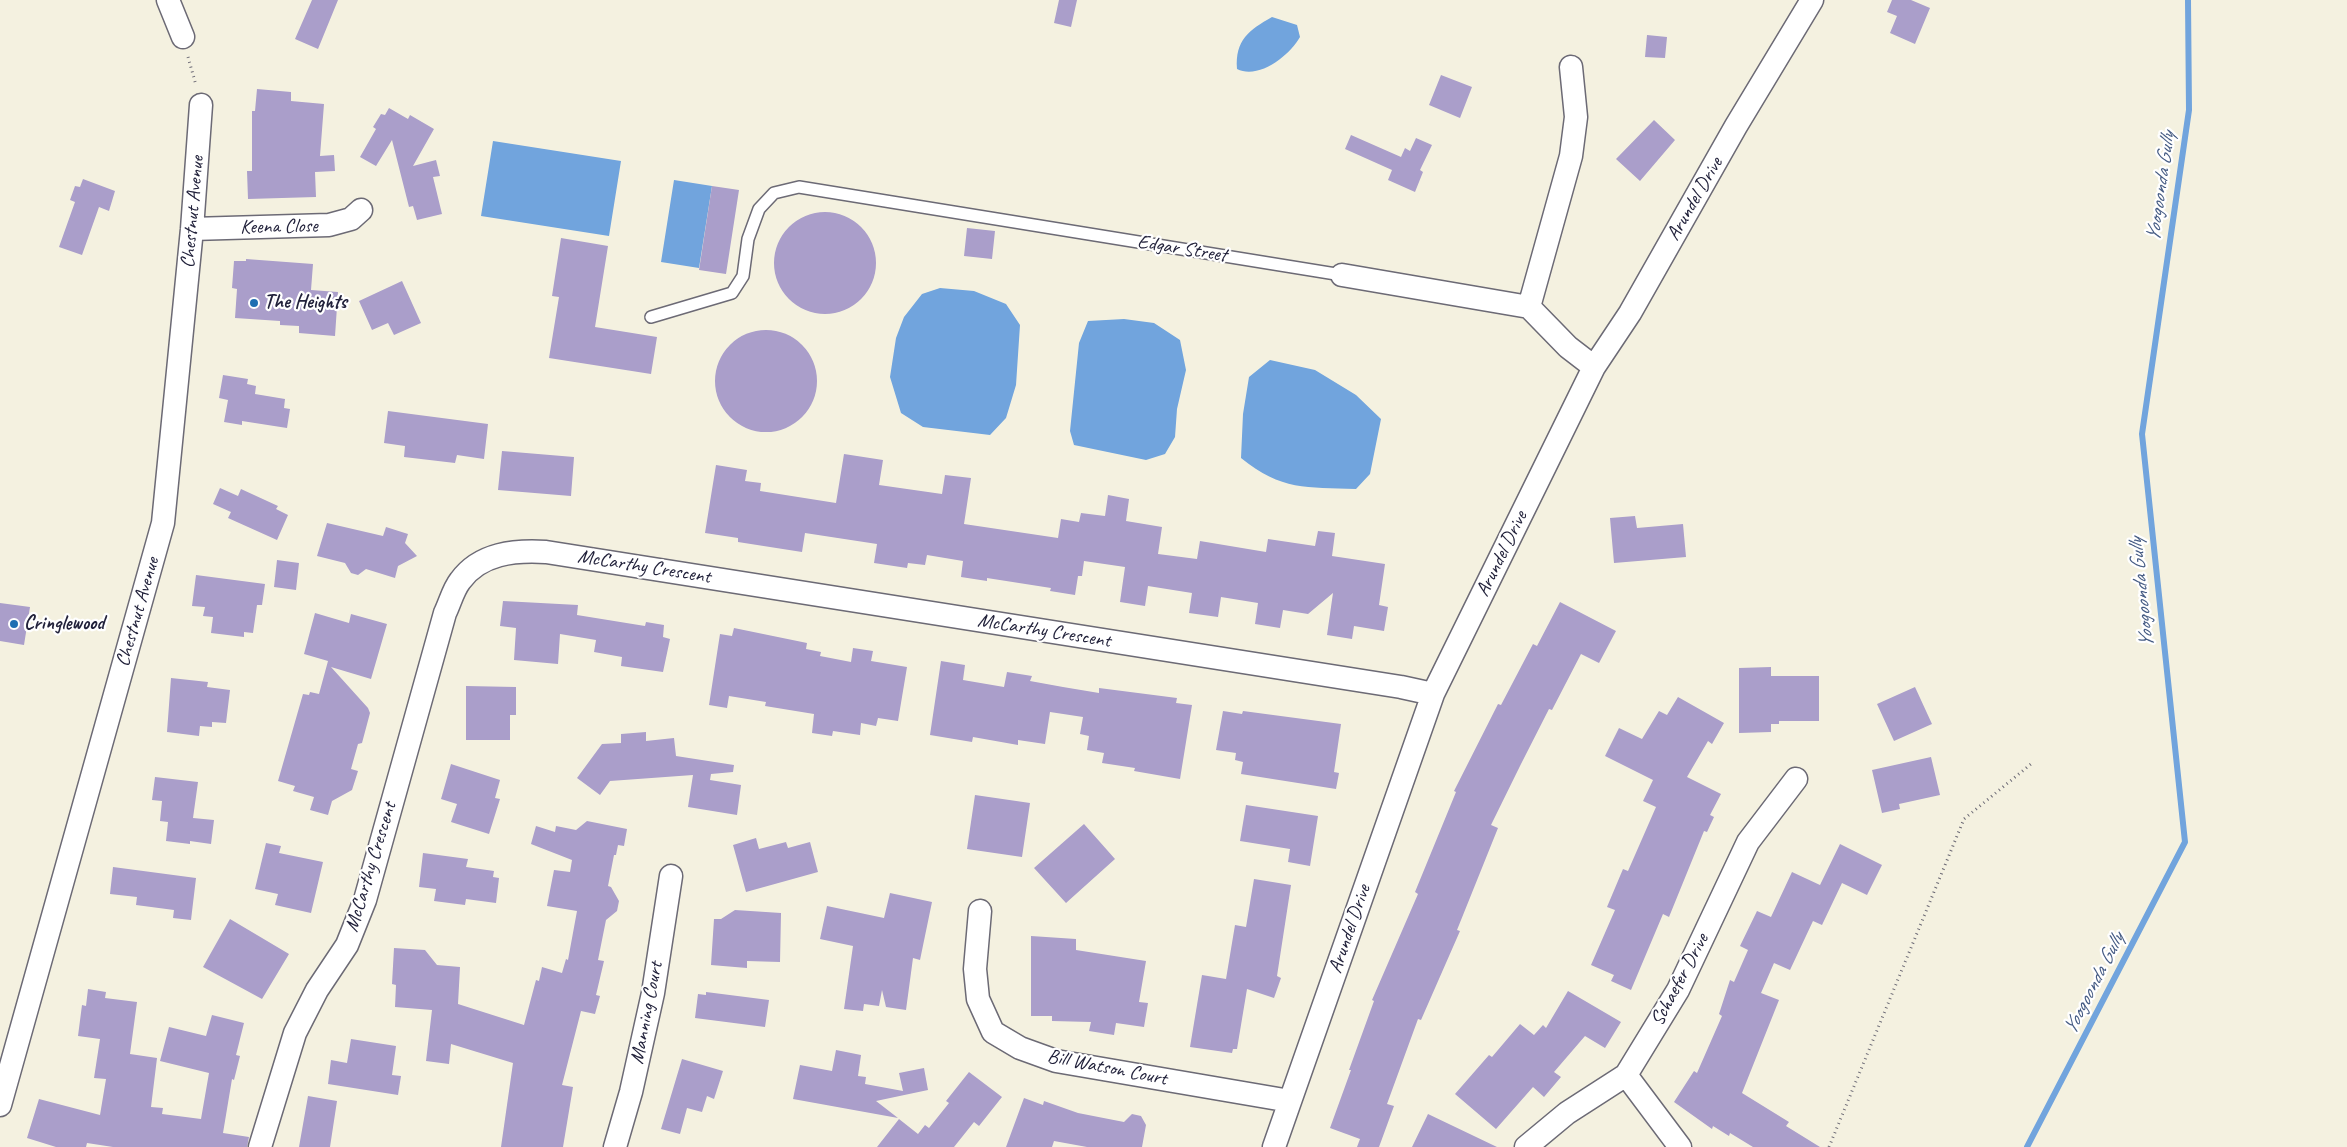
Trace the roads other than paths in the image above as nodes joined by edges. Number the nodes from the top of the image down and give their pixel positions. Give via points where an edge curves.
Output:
1 (168, 0) edge
2 (1812, 0) edge
3 (183, 38) dead end
4 (1571, 67) dead end
5 (201, 105) dead end
6 (361, 210) dead end
7 (192, 229) junction
8 (1342, 276) joint
9 (1529, 307) junction
10 (651, 317) dead end
11 (1594, 367) junction
12 (1433, 694) junction
13 (1796, 778) dead end
14 (671, 876) dead end
15 (980, 911) dead end
16 (1626, 1075) junction
17 (1290, 1101) junction
18 (0, 1105) edge
19 (260, 1147) edge
20 (615, 1147) edge
21 (1274, 1147) edge
22 (1526, 1147) edge
23 (1680, 1147) edge

1 - 3 street
2 - 11 street, Arundel Drive via 1630,313
4 - 9 street via 1576,117 1571,156
5 - 7 street, Chestnut Avenue
6 - 7 street, Keena Close via 351,219 329,225
7 - 18 street, Chestnut Avenue via 163,523
8 - 9 street, Edgar Street
8 - 10 lane, Edgar Street via 799,186 774,192 759,209 748,238 743,276 732,293
9 - 11 street
11 - 12 street, Arundel Drive
12 - 17 street, Arundel Drive
12 - 19 street, McCarthy Crescent via 564,555 520,550 499,554 480,563 460,581 445,613 365,900 347,945 317,990 295,1033
13 - 16 street, Schaefer Drive via 1748,842 1678,990
14 - 20 street, Manning Court via 653,993
15 - 17 street, Bill Watson Court via 975,969 978,999 993,1032 1020,1048 1056,1062
16 - 22 street, Schaefer Drive via 1567,1114
16 - 23 street
17 - 21 street, Arundel Drive

